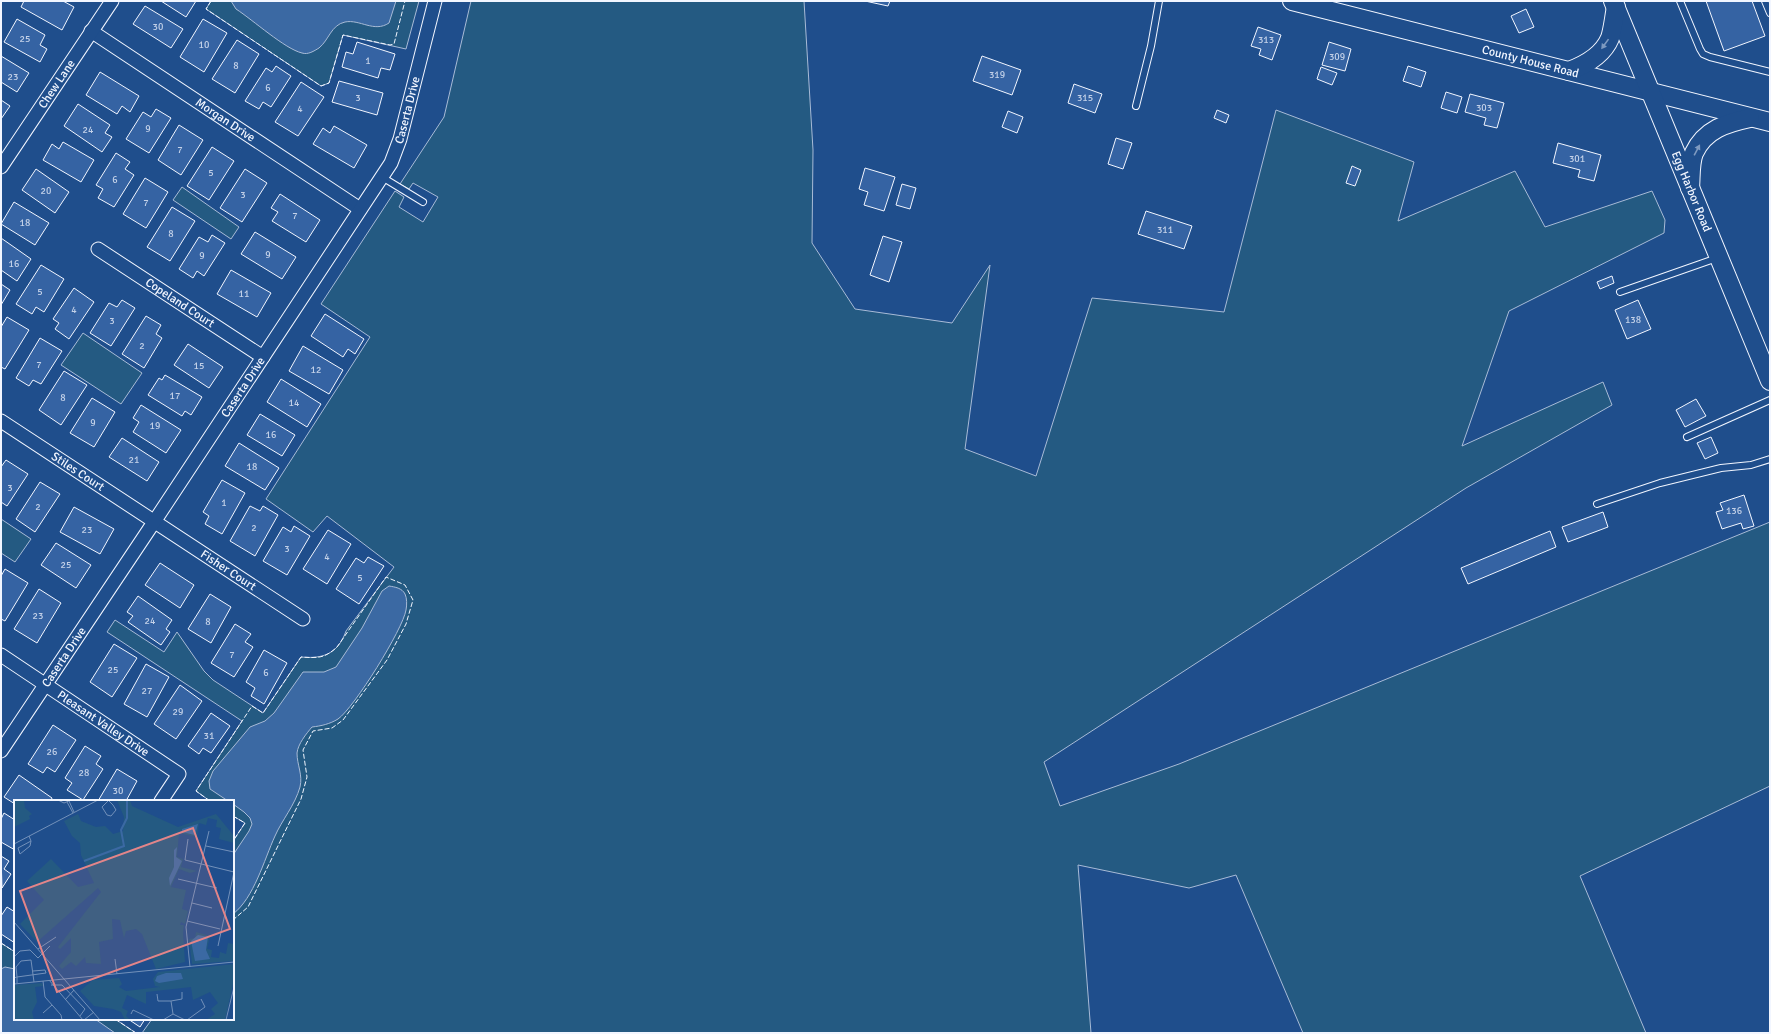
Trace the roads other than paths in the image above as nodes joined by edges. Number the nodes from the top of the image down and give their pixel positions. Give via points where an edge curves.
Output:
1 (112, 1) edge
2 (435, 1) edge
3 (1159, 1) edge
4 (1292, 1) edge
5 (1680, 1) edge
6 (1765, 1) edge
7 (1615, 4) edge
8 (1770, 13) edge
9 (91, 32) junction
10 (1570, 71) junction
11 (1770, 72) edge
12 (1649, 90) junction
13 (1136, 106) dead end
14 (1752, 117) junction
15 (1770, 122) edge
16 (1, 167) edge
17 (382, 177) junction
18 (1690, 188) junction
19 (423, 202) dead end
20 (360, 209) junction
21 (98, 249) dead end
22 (1718, 258) junction
23 (1620, 292) dead end
24 (263, 358) junction
25 (1770, 381) edge
26 (1770, 400) edge
27 (1, 421) edge
28 (1687, 437) dead end
29 (1770, 459) edge
30 (1597, 504) dead end
31 (154, 522) junction
32 (303, 619) dead end
33 (1, 655) edge
34 (45, 685) junction
35 (1, 751) edge
36 (162, 800) edge

1 - 9 street, Chew Lane
2 - 17 street, Caserta Drive via 397,148
3 - 13 lane
4 - 10 main road, County House Road
5 - 11 lane via 1704,54
6 - 8 lane
7 -> 10 main road via 1609,39 1597,55 1585,65
7 - 12 main road, Egg Harbor Road
9 - 16 street, Chew Lane
9 - 20 street, Morgan Drive
10 - 12 main road, County House Road
12 - 14 main road, County House Road
12 - 18 main road, Egg Harbor Road
14 - 15 main road, County House Road
18 -> 14 main road via 1694,154 1703,139 1726,123
17 - 19 lane
17 - 20 street, Caserta Drive
18 - 22 main road, Egg Harbor Road
20 - 24 street, Caserta Drive
21 - 24 street, Copeland Court
22 - 23 lane
22 - 25 main road, Egg Harbor Road via 1760,350
24 - 31 street, Caserta Drive
26 - 28 lane
27 - 31 street, Stiles Court
29 - 30 lane via 1660,483
31 - 32 street, Fisher Court
31 - 34 street, Caserta Drive
33 - 34 street, Pleasant Valley Drive
34 - 35 street, Caserta Drive
34 - 36 street, Pleasant Valley Drive via 179,774

